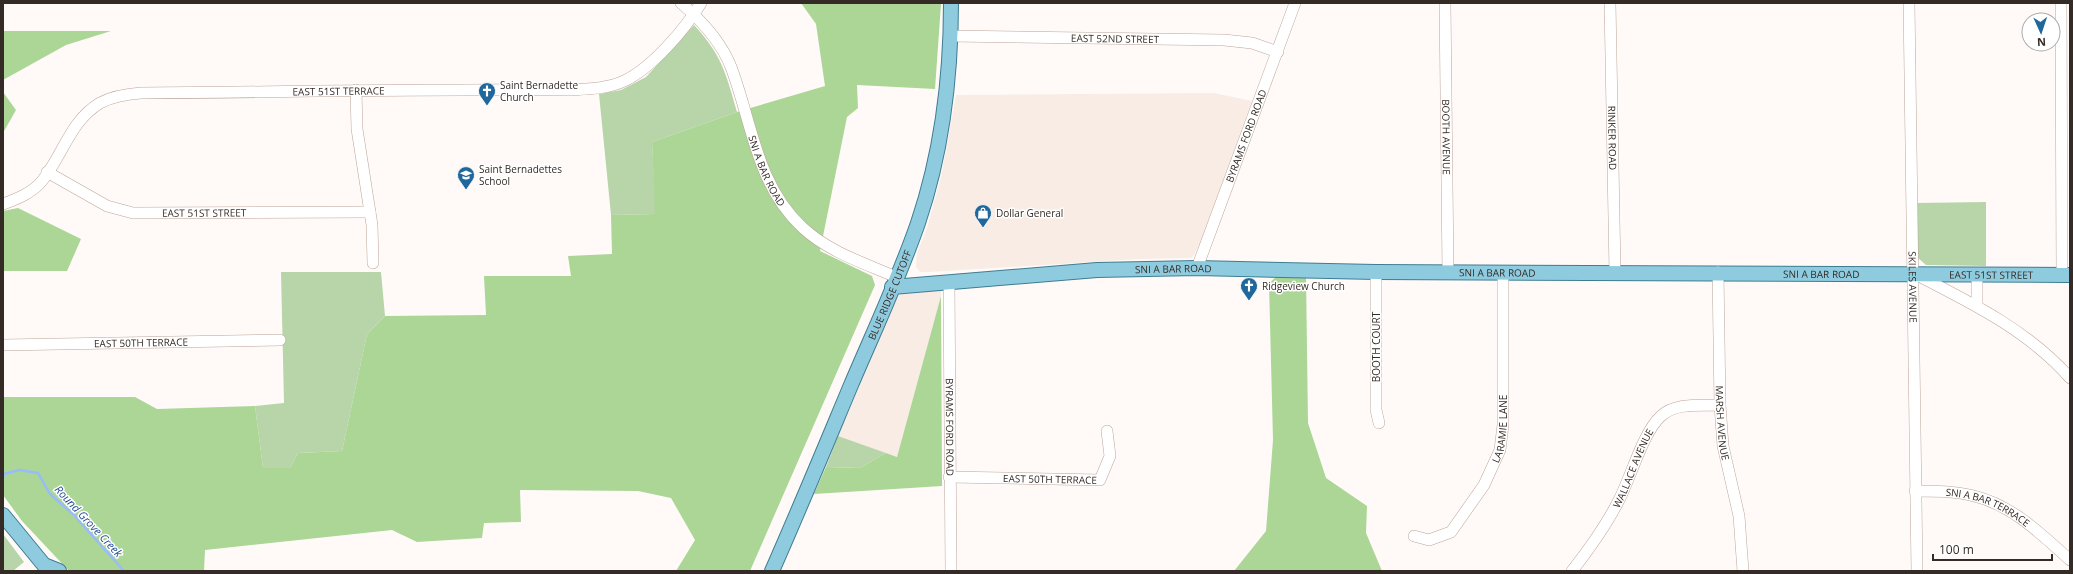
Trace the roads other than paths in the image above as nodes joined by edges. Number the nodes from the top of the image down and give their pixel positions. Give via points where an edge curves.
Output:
1 (681, 3) edge
2 (701, 3) edge
3 (951, 3) edge
4 (1295, 3) edge
5 (1445, 3) edge
6 (1610, 3) edge
7 (1909, 3) edge
8 (2060, 3) edge
9 (694, 14) junction
10 (951, 36) junction
11 (1278, 52) junction
12 (356, 90) junction
13 (48, 172) junction
14 (3, 204) edge
15 (370, 212) junction
16 (373, 263) dead end
17 (1197, 268) junction
18 (1376, 272) junction
19 (1448, 272) junction
20 (1503, 272) junction
21 (1615, 272) junction
22 (1718, 272) junction
23 (1913, 273) junction
24 (1977, 274) junction
25 (2066, 275) edge
26 (894, 282) junction
27 (949, 283) junction
28 (1977, 306) junction
29 (280, 340) dead end
30 (3, 345) edge
31 (2070, 378) edge
32 (1720, 405) junction
33 (1379, 423) dead end
34 (1107, 431) dead end
35 (949, 477) junction
36 (1916, 491) junction
37 (3, 515) edge
38 (1414, 536) dead end
39 (2070, 560) edge
40 (44, 568) edge
41 (58, 571) edge
42 (772, 571) edge
43 (951, 571) edge
44 (1572, 571) edge
45 (1742, 571) edge
46 (1917, 571) edge

1 - 9 street
2 - 9 street
3 - 10 main road, BLUE RIDGE CUTOFF
4 - 11 street, BYRAMS FORD ROAD
5 - 19 street, BOOTH AVENUE
6 - 21 street, RINKER ROAD
7 - 23 street, SKILES AVENUE
8 - 25 street
9 - 12 street, EAST 51ST TERRACE via 643,70 623,81 598,88
9 - 26 street, SNI A BAR ROAD via 716,38 730,66 758,158 770,185 783,205 802,227 825,246
10 - 11 street, EAST 52ND STREET via 1224,40 1252,43
10 - 26 main road, BLUE RIDGE CUTOFF via 944,109 936,157 918,222
11 - 17 street, BYRAMS FORD ROAD
12 - 13 street, EAST 51ST TERRACE via 120,95 100,103 83,116
12 - 15 street via 360,156
13 - 14 street, EAST 51ST TERRACE via 32,190 18,199
13 - 15 street, EAST 51ST STREET via 107,206 133,213
15 - 16 street
17 - 18 main road, SNI A BAR ROAD
17 - 27 main road, SNI A BAR ROAD via 1097,270
18 - 19 main road, SNI A BAR ROAD
18 - 33 street, BOOTH COURT via 1376,410
19 - 20 main road, SNI A BAR ROAD
20 - 21 main road, SNI A BAR ROAD
20 - 38 street, LARAMIE LANE via 1503,425 1500,450 1484,485 1451,532 1429,540
21 - 22 main road, SNI A BAR ROAD
22 - 23 main road, SNI A BAR ROAD
22 - 32 street, MARSH AVENUE
23 - 24 main road, EAST 51ST STREET
23 - 28 street, SNI A BAR ROAD
23 - 36 street, SKILES AVENUE
24 - 25 main road, EAST 51ST STREET
24 - 28 street
26 - 27 main road, SNI A BAR ROAD
26 - 42 main road, BLUE RIDGE CUTOFF
27 - 35 street, BYRAMS FORD ROAD
28 - 31 street, SNI A BAR ROAD via 2020,334
29 - 30 street, EAST 50TH TERRACE
32 - 44 street, WALLACE AVENUE via 1674,408 1661,416 1650,431 1605,526
32 - 45 street, MARSH AVENUE via 1723,446 1739,516
34 - 35 street, EAST 50TH TERRACE via 1110,456 1100,480
35 - 43 street, BYRAMS FORD ROAD
36 - 39 street, SNI A BAR TERRACE via 1974,496 2004,508 2029,524
36 - 46 street, SKILES AVENUE
37 - 40 main road
40 - 41 main road

